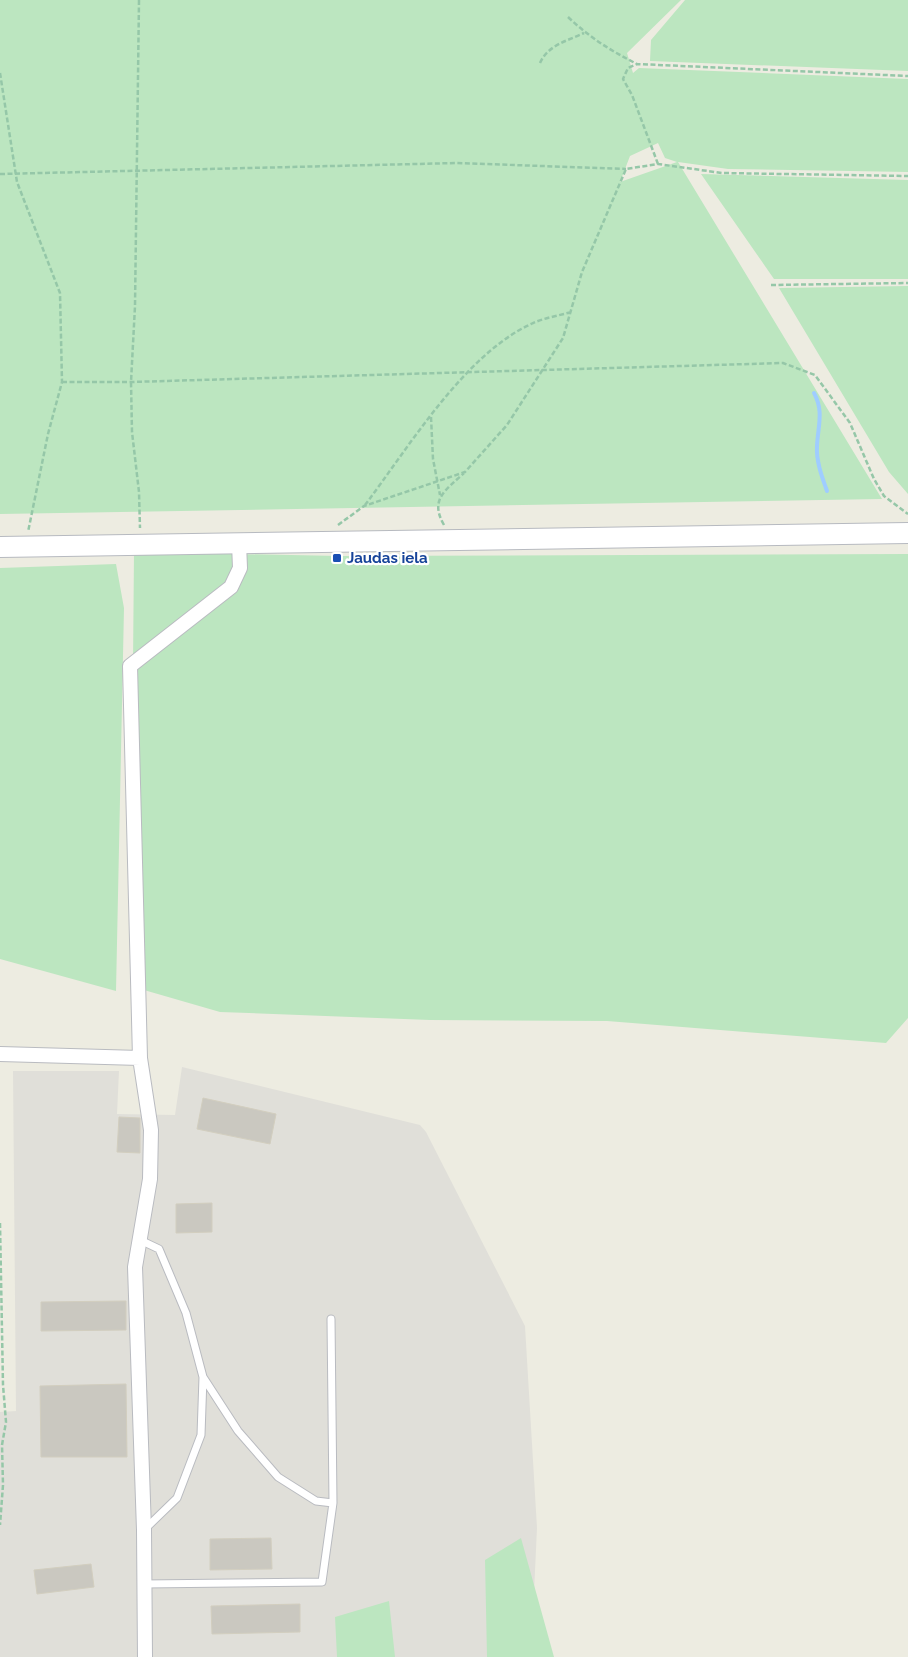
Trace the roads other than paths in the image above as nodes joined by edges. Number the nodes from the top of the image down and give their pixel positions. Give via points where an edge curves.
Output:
1 (908, 533) edge
2 (239, 544) junction
3 (0, 546) edge
4 (0, 1054) edge
5 (140, 1058) junction
6 (139, 1240) junction
7 (330, 1319) dead end
8 (203, 1377) junction
9 (333, 1503) junction
10 (144, 1530) junction
11 (144, 1584) junction
12 (145, 1657) edge

1 - 2 main road
2 - 3 main road
2 - 5 street via 240,568 231,587 130,666
4 - 5 street
5 - 6 street via 150,1130 150,1179
6 - 8 lane via 160,1249 186,1313
6 - 10 street via 134,1267
7 - 9 lane
8 - 9 lane via 238,1431 278,1477 316,1500
8 - 10 lane via 201,1435 177,1498
9 - 11 lane via 322,1582
10 - 11 street
11 - 12 street

